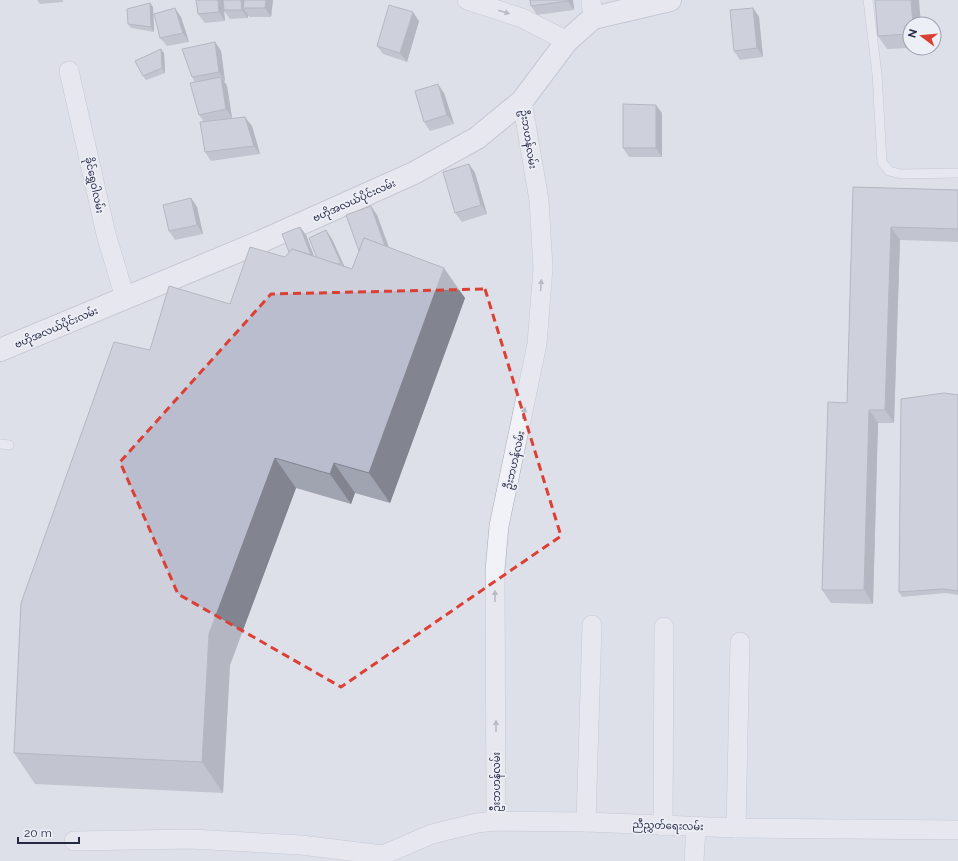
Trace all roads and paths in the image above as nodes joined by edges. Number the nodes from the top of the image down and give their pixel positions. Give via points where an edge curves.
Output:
1 (467, 0) edge
2 (670, 0) edge
3 (868, 0) edge
4 (592, 9) edge
5 (566, 42) junction
6 (69, 72) dead end
7 (522, 100) junction
8 (958, 173) edge
9 (125, 298) junction
10 (0, 350) edge
11 (592, 625) dead end
12 (664, 627) dead end
13 (740, 642) dead end
14 (496, 821) junction
15 (586, 822) junction
16 (663, 826) junction
17 (696, 826) junction
18 (736, 828) junction
19 (958, 830) edge
20 (74, 841) dead end
21 (382, 858) edge
22 (694, 861) edge

1 -> 5 street via 522,18
2 - 4 street, ဗဟိုအလယ်ပိုင်းလမ်း
3 - 8 lane via 877,74 882,162 888,171 901,174
4 - 5 street, ဗဟိုအလယ်ပိုင်းလမ်း
5 - 7 street, ဗဟိုအလယ်ပိုင်းလမ်း
6 - 9 street, ခိုင်ရွှေဝါလမ်း via 106,234
7 - 9 street, ဗဟိုအလယ်ပိုင်းလမ်း via 477,138 414,174 261,245
14 -> 7 street, ဦးဘဟန်လမ်း via 495,570 499,526 537,344 543,268 539,200
9 - 10 street, ဗဟိုအလယ်ပိုင်းလမ်း
11 - 15 street
12 - 16 street
13 - 18 street
14 - 15 street, ညီညွှတ်ရေးလမ်း
14 - 21 street, ညီညွှတ်ရေးလမ်း via 477,822 432,834
15 - 16 street, ညီညွှတ်ရေးလမ်း
16 - 17 street, ညီညွှတ်ရေးလမ်း
17 - 18 street, ညီညွှတ်ရေးလမ်း
17 - 22 street
18 - 19 street, ညီညွှတ်ရေးလမ်း
20 - 21 street via 198,839 301,845

